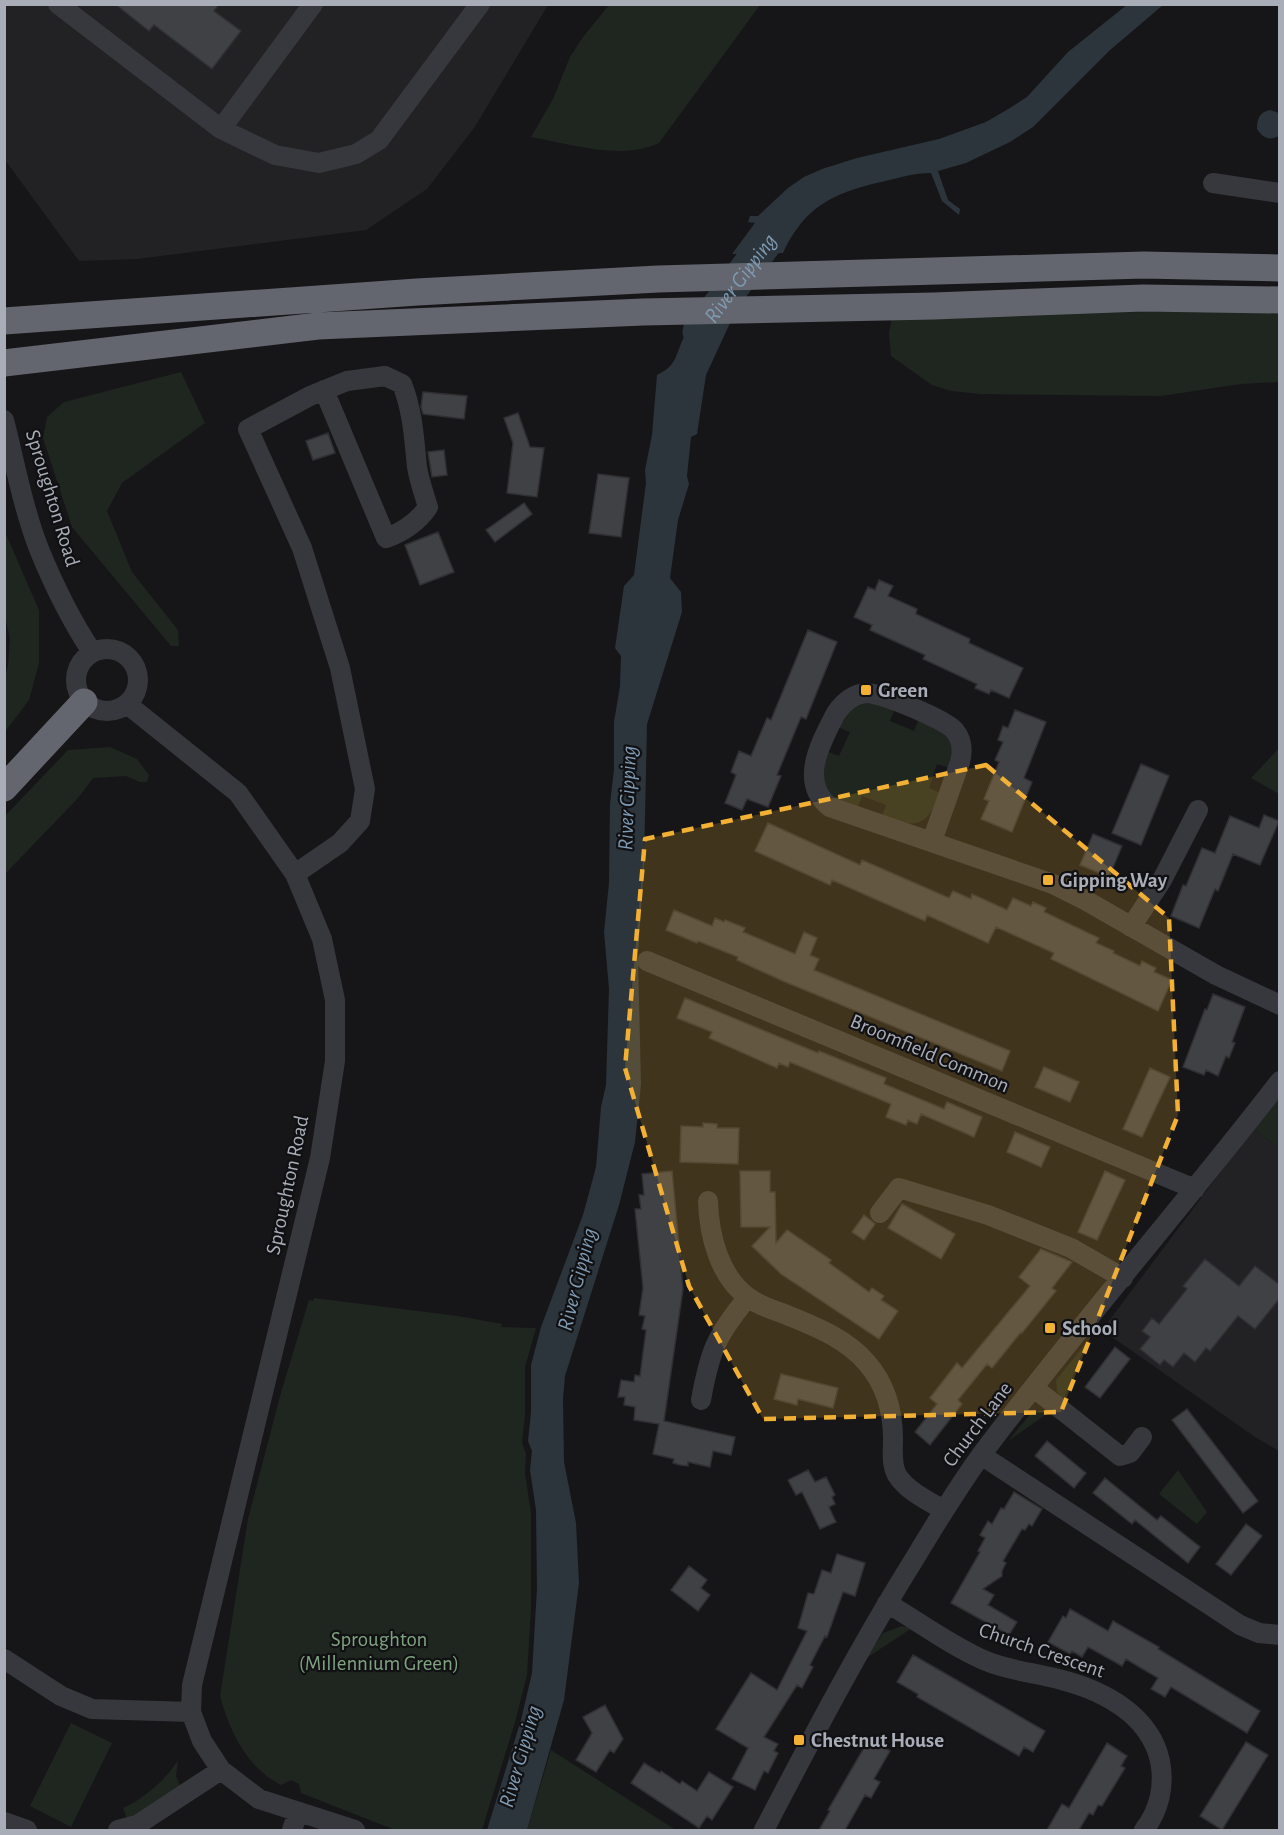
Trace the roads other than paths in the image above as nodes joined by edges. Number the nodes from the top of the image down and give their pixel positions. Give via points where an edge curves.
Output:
1 (58, 4) edge
2 (314, 4) edge
3 (480, 4) edge
4 (221, 129) junction
5 (1213, 183) dead end
6 (1280, 193) edge
7 (1280, 268) edge
8 (1280, 300) edge
9 (17, 320) edge
10 (4, 363) edge
11 (40, 364) junction
12 (4, 375) edge
13 (324, 390) junction
14 (4, 420) edge
15 (92, 652) junction
16 (84, 702) junction
17 (127, 704) junction
18 (4, 788) edge
19 (1198, 810) dead end
20 (932, 841) junction
21 (295, 874) junction
22 (1131, 927) junction
23 (647, 961) dead end
24 (1280, 1005) edge
25 (1280, 1080) edge
26 (1195, 1189) junction
27 (708, 1200) dead end
28 (880, 1213) dead end
29 (1123, 1278) junction
30 (748, 1297) junction
31 (1034, 1388) junction
32 (701, 1400) dead end
33 (1142, 1437) dead end
34 (981, 1455) junction
35 (944, 1510) junction
36 (887, 1603) junction
37 (1280, 1635) edge
38 (4, 1659) edge
39 (191, 1712) junction
40 (221, 1770) junction
41 (295, 1821) edge
42 (4, 1822) edge
43 (27, 1830) edge
44 (118, 1830) edge
45 (355, 1830) edge
46 (764, 1830) edge
47 (1144, 1830) edge

1 - 4 street
2 - 4 street
3 - 4 street via 380,141 356,154 319,163 274,155
5 - 6 street
7 - 9 highway via 1144,266 658,279
8 - 11 highway via 1143,298 318,326
10 - 11 highway
11 - 12 highway
13 - 13 street via 347,381 385,376 402,384 414,427 417,470 428,507 421,518 400,533 386,538
13 - 21 street via 248,429 302,549 340,668 365,789 360,821 340,843
14 - 15 street, Sproughton Road via 39,548 63,603
15 - 16 street via 82,661 76,677
15 - 17 street via 115,649 132,660 139,678 138,688
16 - 17 street via 101,711
16 - 18 highway
17 - 21 street, Sproughton Road via 238,793
19 - 22 street via 1162,880
20 - 20 street via 839,810 818,794 814,764 836,713 852,697 865,693 883,696 944,722 959,737 960,762
20 - 22 street via 1053,884
21 - 39 street, Sproughton Road via 322,939 335,1000 335,1061 320,1158 192,1685
22 - 24 street via 1216,975
23 - 26 street, Broomfield Common
25 - 26 street, Church Lane
26 - 29 street, Church Lane
27 - 30 street via 718,1256
28 - 29 street via 899,1188 988,1215 1071,1248
29 - 31 street, Church Lane
30 - 32 street via 719,1335 707,1364
30 - 35 street via 843,1341 867,1364 885,1390 889,1404 897,1474 911,1489
31 - 33 street via 1120,1456 1130,1453
31 - 34 street, Church Lane
34 - 35 street, Church Lane
34 - 37 street via 1240,1625 1259,1633
35 - 36 street, Church Lane
36 - 46 street, Church Lane
36 - 47 street, Church Crescent via 987,1661 1072,1683 1112,1700 1132,1715 1155,1746 1161,1771 1160,1798
38 - 39 street via 61,1696 92,1709
39 - 40 street, Sproughton Road via 202,1741
40 - 41 street, Sproughton Road
40 - 44 street via 137,1825
41 - 45 street, Sproughton Road
42 - 43 street

